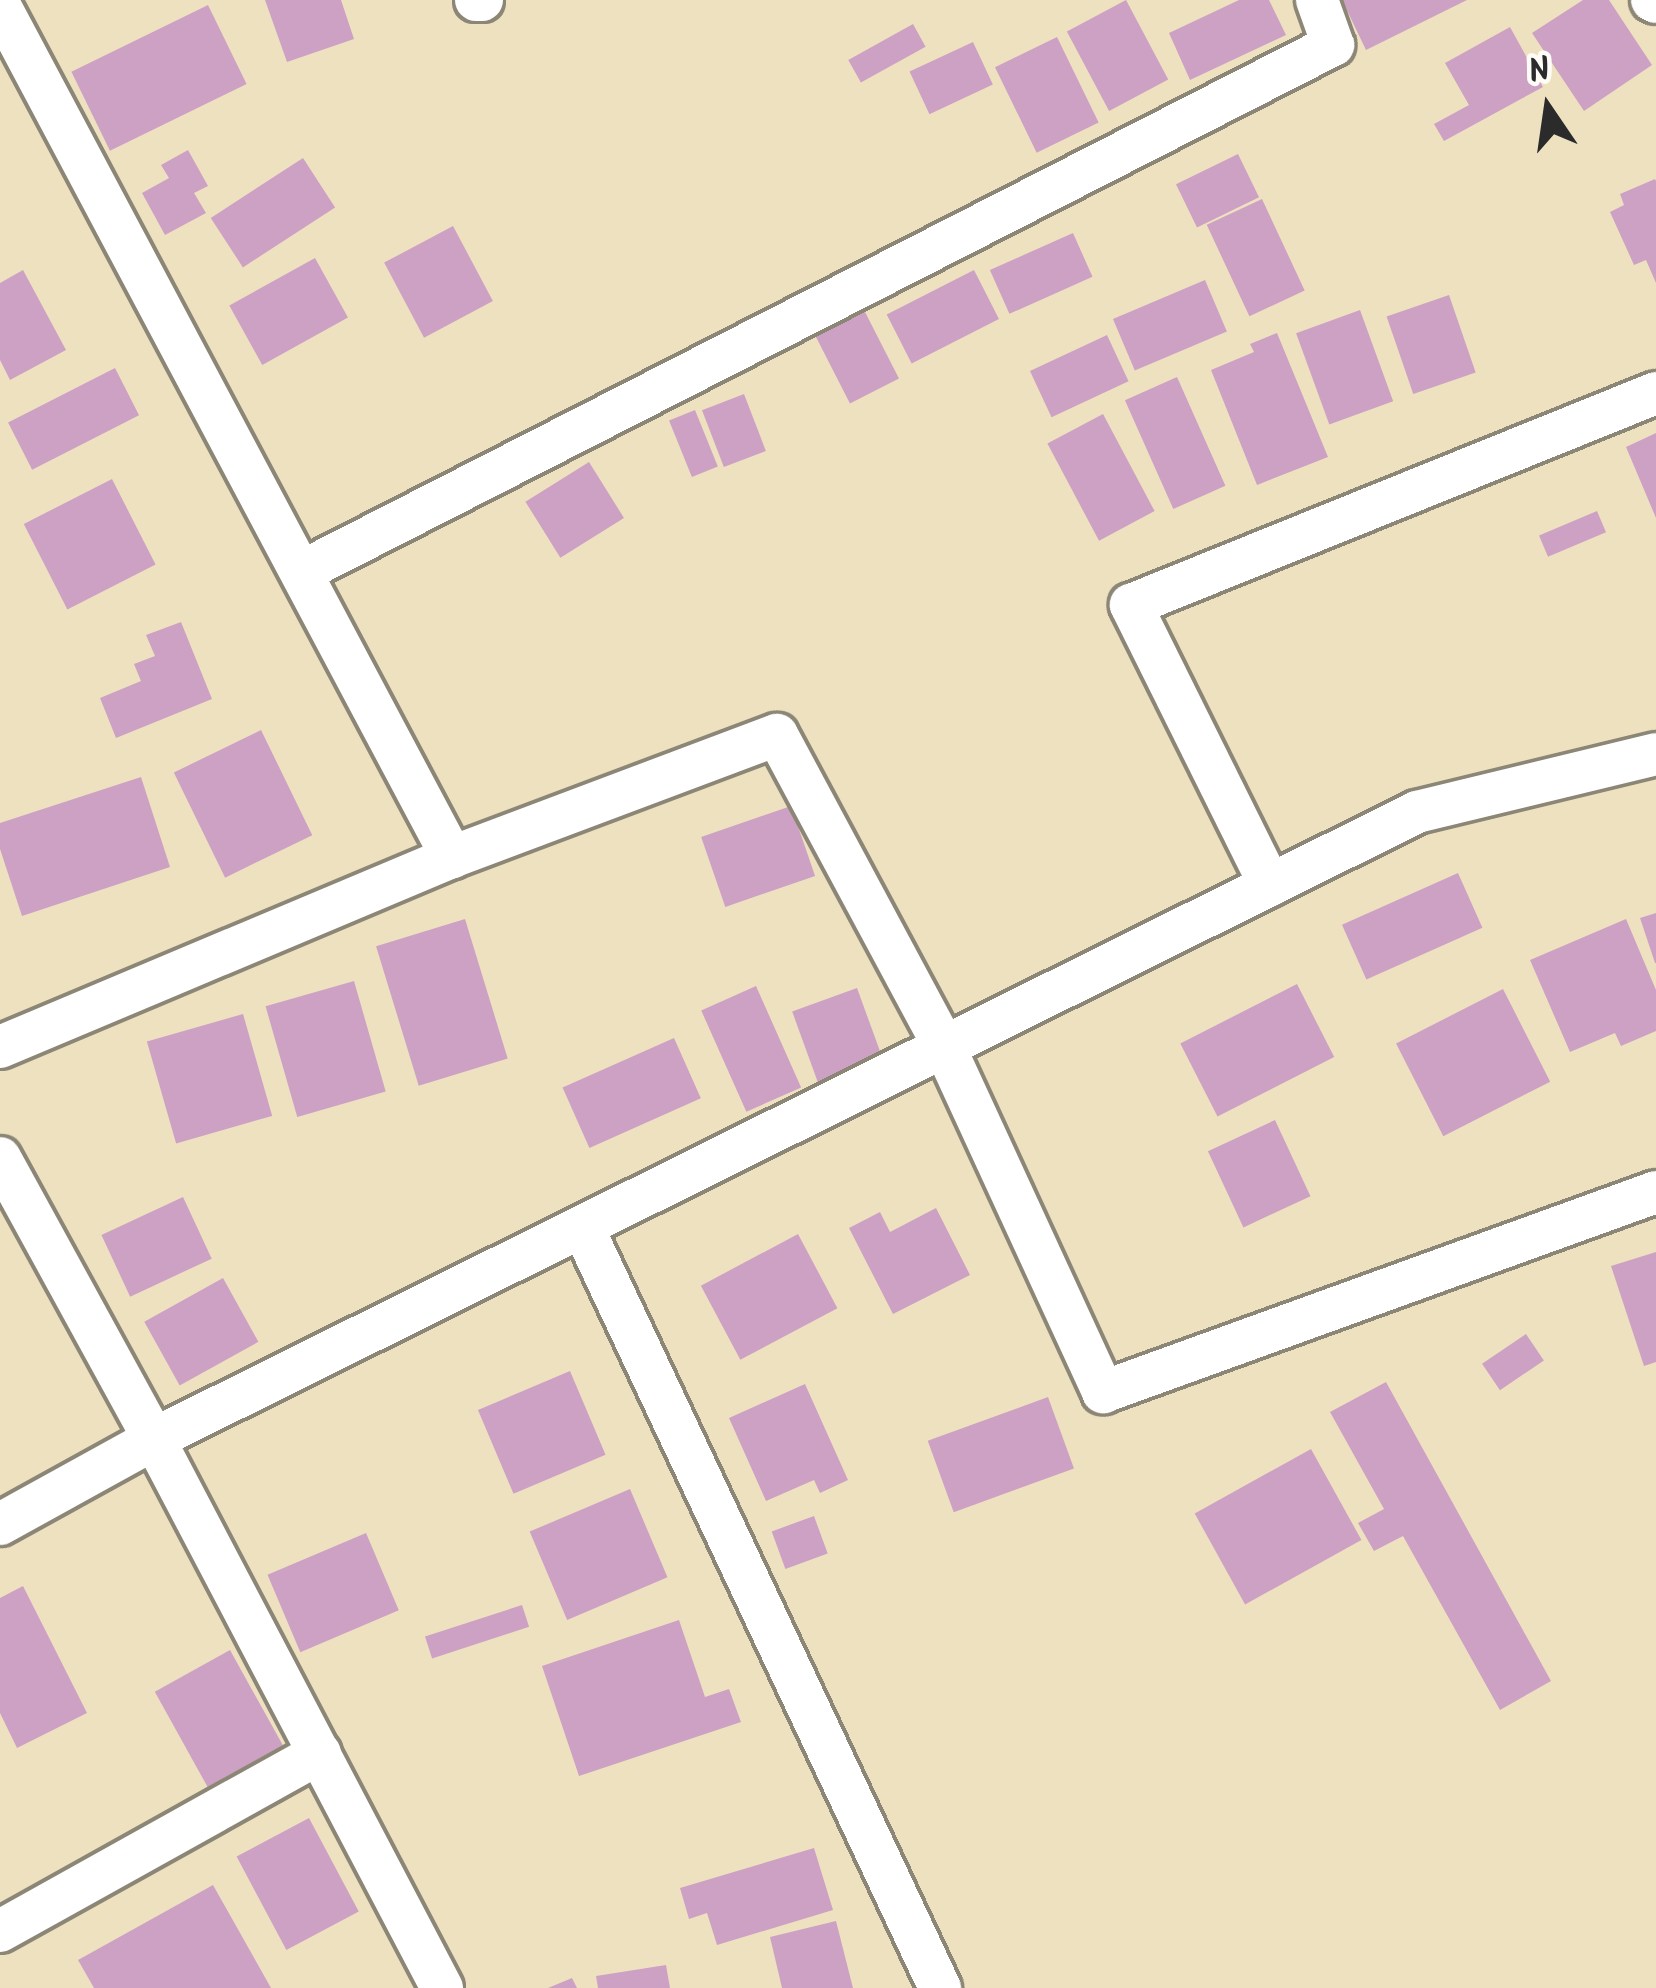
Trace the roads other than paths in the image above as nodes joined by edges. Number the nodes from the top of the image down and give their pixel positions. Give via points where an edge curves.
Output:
1 (1318, 0) edge
2 (0, 6) edge
3 (1656, 393) edge
4 (301, 572) junction
5 (1656, 754) edge
6 (452, 857) junction
7 (1270, 886) junction
8 (0, 1047) edge
9 (945, 1048) junction
10 (0, 1159) edge
11 (1656, 1192) edge
12 (583, 1228) junction
13 (154, 1439) junction
14 (0, 1524) edge
15 (320, 1753) junction
16 (0, 1931) edge
17 (442, 1988) edge
18 (940, 1988) edge

1 - 4 street via 1333,45
2 - 4 street
3 - 7 street via 1131,605
4 - 6 street
5 - 7 street via 1417,812
6 - 8 street
6 - 9 street via 777,735
7 - 9 street
9 - 11 street via 1103,1392
9 - 12 street
10 - 13 street
12 - 13 street
12 - 18 street
13 - 14 street
13 - 15 street
15 - 16 street
15 - 17 street

